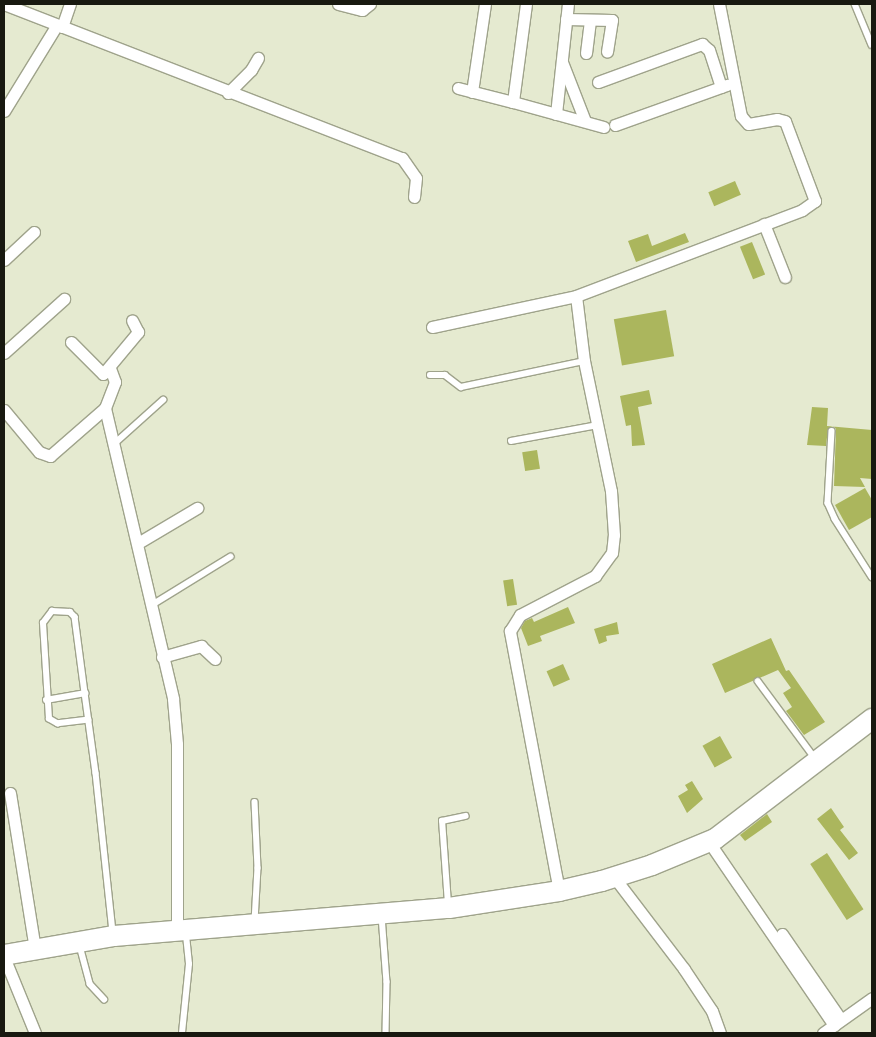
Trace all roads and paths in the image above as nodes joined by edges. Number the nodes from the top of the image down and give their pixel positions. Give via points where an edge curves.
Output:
1 (4, 4) edge
2 (70, 4) edge
3 (338, 4) edge
4 (370, 4) edge
5 (485, 4) edge
6 (526, 4) edge
7 (568, 4) edge
8 (719, 4) edge
9 (855, 4) edge
10 (566, 19) junction
11 (590, 20) junction
12 (60, 26) junction
13 (872, 45) edge
14 (607, 52) dead end
15 (586, 53) dead end
16 (258, 58) dead end
17 (562, 60) junction
18 (598, 82) dead end
19 (734, 82) junction
20 (721, 87) junction
21 (458, 88) dead end
22 (472, 92) junction
23 (228, 93) junction
24 (513, 102) junction
25 (4, 111) edge
26 (556, 114) junction
27 (585, 121) junction
28 (414, 198) dead end
29 (764, 224) junction
30 (34, 232) dead end
31 (4, 260) edge
32 (786, 277) dead end
33 (576, 296) junction
34 (64, 299) dead end
35 (132, 320) dead end
36 (432, 327) dead end
37 (71, 342) dead end
38 (4, 354) edge
39 (584, 361) junction
40 (110, 368) junction
41 (430, 375) dead end
42 (163, 400) dead end
43 (105, 408) junction
44 (4, 410) edge
45 (598, 425) junction
46 (832, 430) dead end
47 (511, 441) dead end
48 (114, 444) junction
49 (197, 508) dead end
50 (138, 542) junction
51 (230, 557) dead end
52 (872, 577) edge
53 (152, 606) junction
54 (162, 657) junction
55 (215, 659) dead end
56 (758, 681) dead end
57 (85, 693) junction
58 (46, 700) junction
59 (872, 719) edge
60 (89, 720) junction
61 (817, 761) junction
62 (10, 793) dead end
63 (255, 802) dead end
64 (464, 816) dead end
65 (712, 841) junction
66 (614, 877) junction
67 (560, 892) junction
68 (449, 908) junction
69 (382, 914) junction
70 (255, 924) junction
71 (181, 930) junction
72 (114, 936) junction
73 (79, 942) junction
74 (35, 949) junction
75 (4, 956) edge
76 (872, 998) edge
77 (104, 999) dead end
78 (832, 1028) edge
79 (35, 1033) edge
80 (182, 1033) edge
81 (386, 1033) edge
82 (720, 1033) edge

1 - 12 street
2 - 12 street
3 - 4 street via 362,10
5 - 22 street
6 - 24 street
7 - 10 street
8 - 19 street
9 - 13 lane
10 - 11 street
10 - 17 street
11 - 14 street via 612,20
11 - 15 street
12 - 23 street
12 - 25 street
16 - 23 street
17 - 26 street
17 - 27 street
18 - 20 street via 702,44 710,50
19 - 20 street
19 - 29 street via 741,116 748,124 777,119 788,125 815,196 810,207
20 - 27 street via 610,126
21 - 22 street
22 - 24 street
23 - 28 street via 402,158 416,178
24 - 26 street
26 - 27 street
29 - 32 street
29 - 33 street
30 - 31 street
33 - 36 street
33 - 39 street
34 - 38 street
35 - 40 street via 138,332
37 - 40 street via 101,373
39 - 41 lane via 460,387 445,375
39 - 45 street
40 - 43 street via 115,382
42 - 48 lane
43 - 44 street via 50,456 39,452
43 - 48 street
45 - 47 lane
45 - 67 street via 611,491 612,553 595,576 520,615 510,631
46 - 52 lane via 828,503
48 - 50 street
49 - 50 street
50 - 53 street
51 - 53 lane
53 - 54 street
54 - 55 street via 201,646
54 - 71 street via 173,699 177,744
56 - 61 lane
57 - 58 lane
57 - 58 lane via 75,618 70,612 52,611 44,623
57 - 60 lane
58 - 60 lane via 49,719 55,723
59 - 61 highway
60 - 72 lane
61 - 65 highway
62 - 74 street
63 - 70 lane via 258,868
64 - 68 lane via 442,821
65 - 66 highway
65 - 78 street via 786,948
66 - 67 highway
66 - 82 street via 690,978 712,1011
67 - 68 highway
68 - 69 highway
69 - 70 highway
69 - 81 lane via 387,982
70 - 71 highway
71 - 72 highway
71 - 80 lane via 189,964
72 - 73 highway
73 - 74 highway
73 - 77 lane via 90,984
74 - 75 highway
75 - 79 street
76 - 78 street

